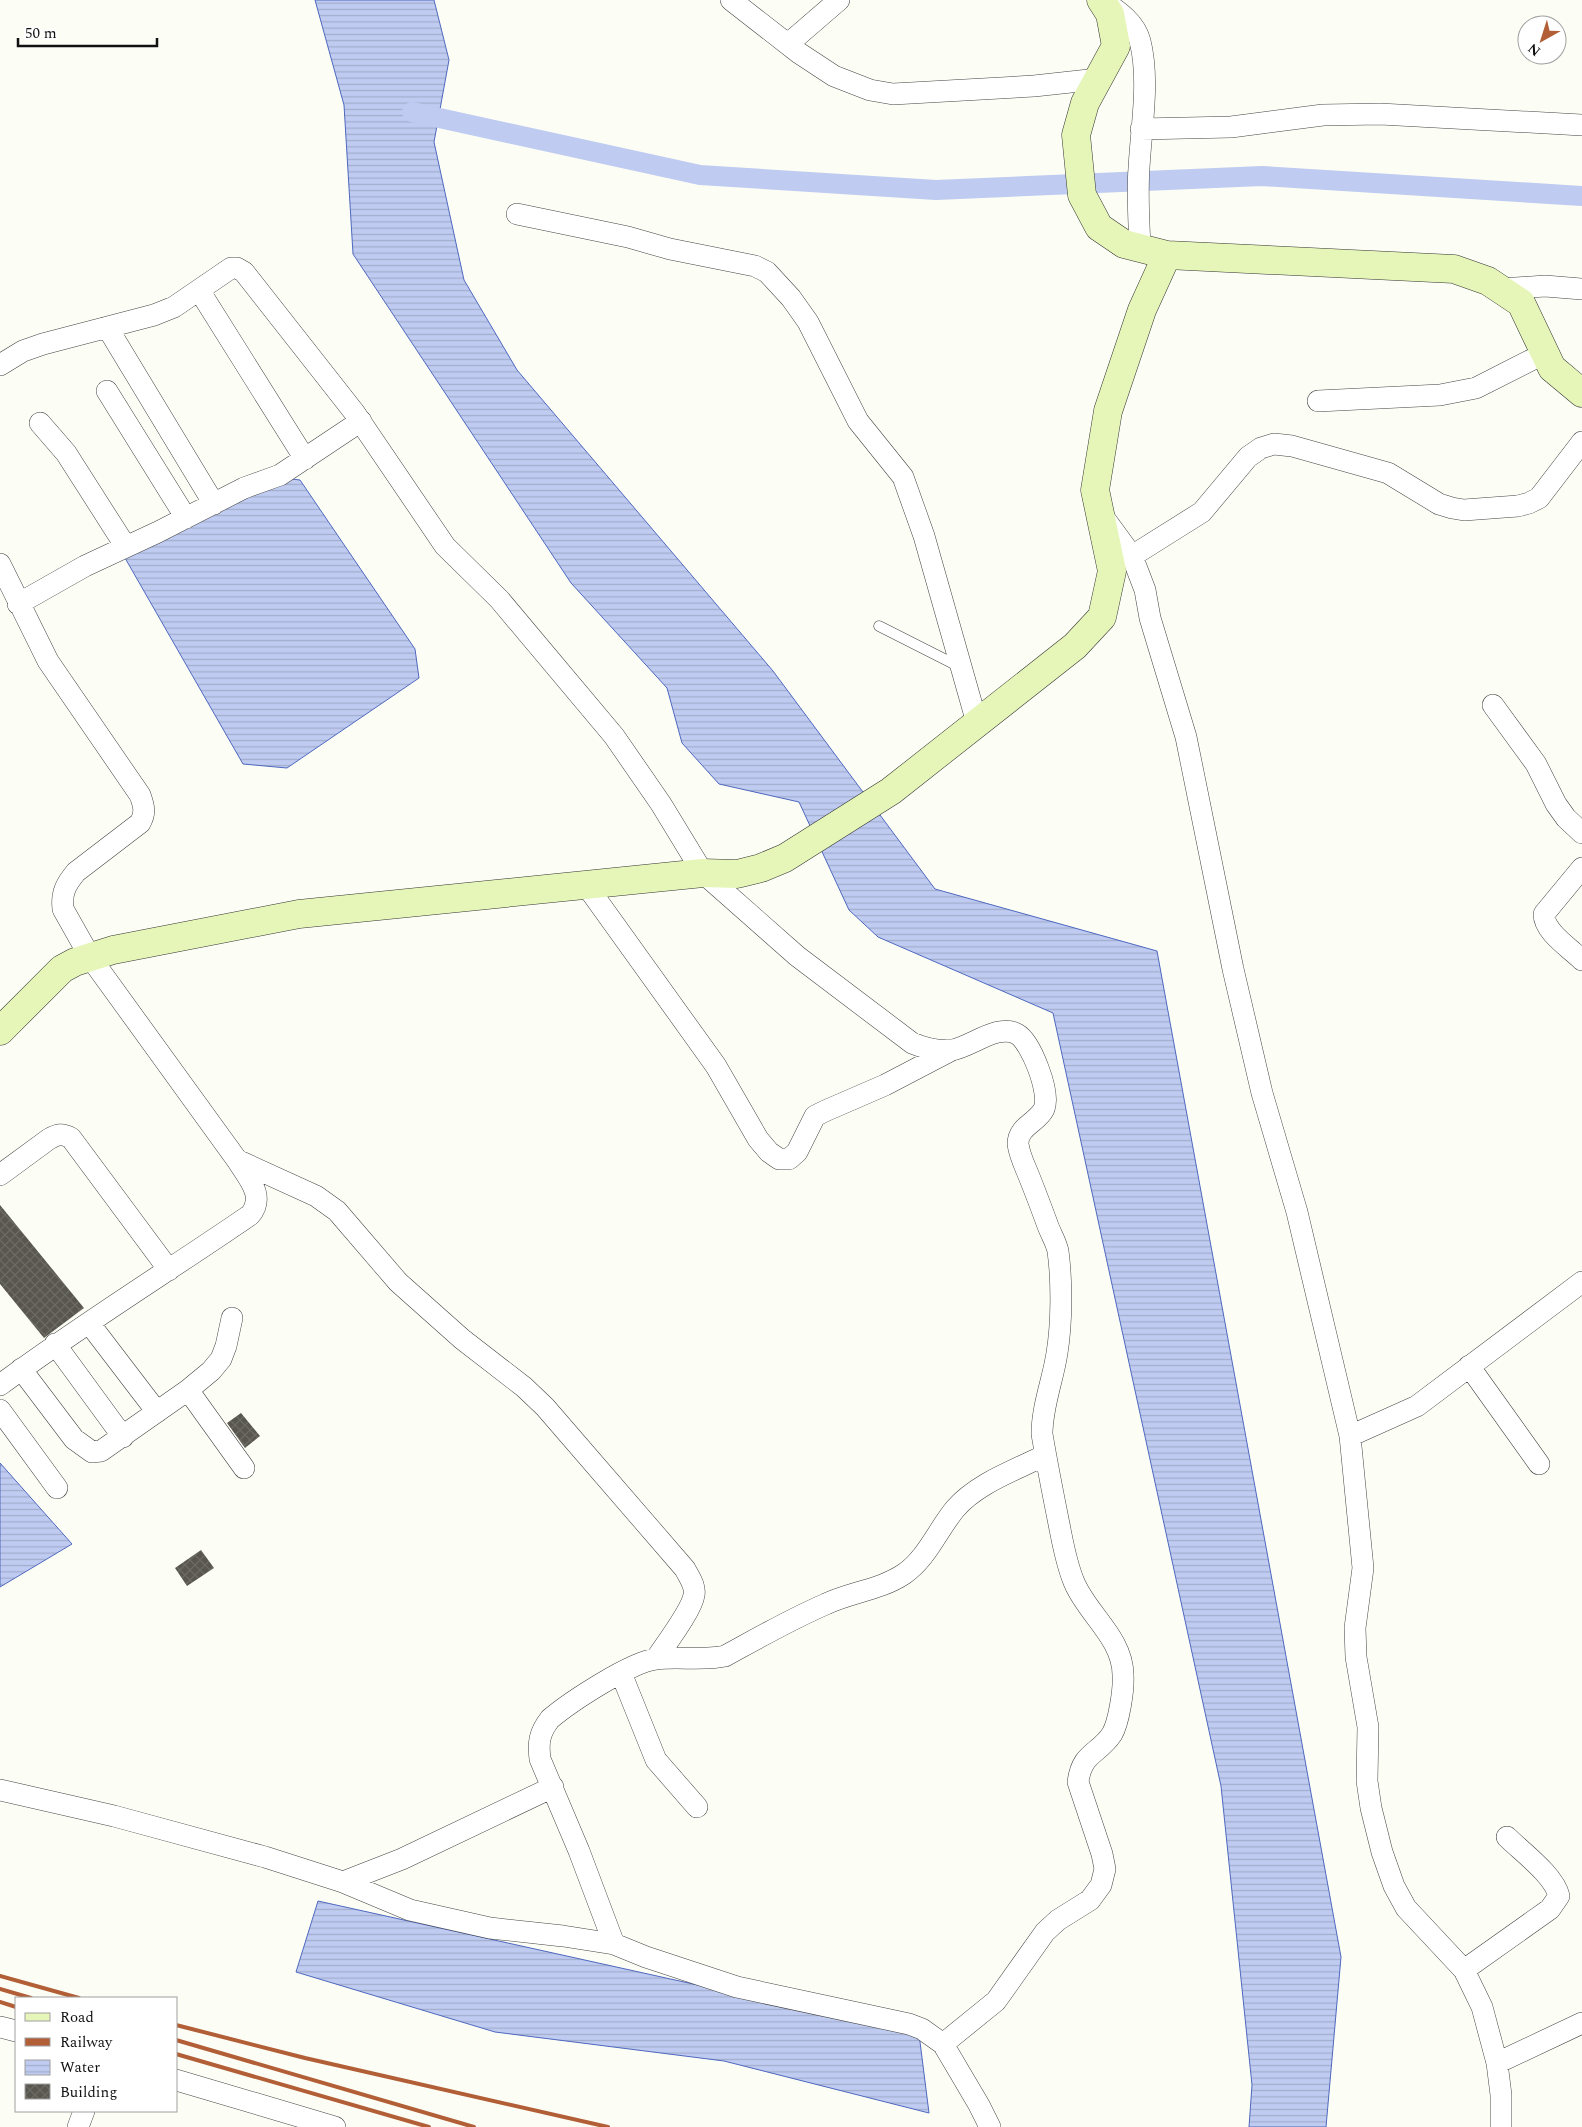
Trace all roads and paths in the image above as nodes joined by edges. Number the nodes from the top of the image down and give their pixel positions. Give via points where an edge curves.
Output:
1 (730, 0) edge
2 (839, 0) edge
3 (1108, 2) edge
4 (788, 44) junction
5 (1098, 79) junction
6 (1582, 125) edge
7 (1142, 129) junction
8 (517, 214) dead end
9 (1140, 248) junction
10 (1167, 255) junction
11 (1501, 289) junction
12 (1582, 289) edge
13 (199, 290) junction
14 (107, 327) junction
15 (1545, 353) junction
16 (0, 365) edge
17 (107, 391) dead end
18 (1582, 393) edge
19 (1318, 401) dead end
20 (360, 421) junction
21 (40, 423) dead end
22 (1582, 442) edge
23 (305, 459) junction
24 (214, 504) junction
25 (1099, 510) junction
26 (186, 518) junction
27 (126, 547) junction
28 (1132, 556) junction
29 (0, 564) edge
30 (18, 604) junction
31 (879, 626) dead end
32 (961, 667) junction
33 (1493, 705) dead end
34 (977, 723) junction
35 (1582, 833) edge
36 (1582, 868) edge
37 (703, 873) junction
38 (586, 885) junction
39 (90, 957) junction
40 (1582, 960) edge
41 (0, 1031) edge
42 (952, 1050) junction
43 (237, 1160) junction
44 (0, 1175) edge
45 (169, 1270) junction
46 (1582, 1282) edge
47 (232, 1318) dead end
48 (89, 1322) junction
49 (55, 1344) junction
50 (1469, 1366) junction
51 (22, 1369) junction
52 (0, 1385) edge
53 (188, 1390) junction
54 (0, 1410) edge
55 (157, 1412) junction
56 (1350, 1436) junction
57 (123, 1437) junction
58 (1045, 1455) junction
59 (1539, 1464) dead end
60 (244, 1468) dead end
61 (58, 1488) dead end
62 (656, 1659) junction
63 (621, 1673) junction
64 (553, 1787) junction
65 (0, 1790) edge
66 (697, 1807) dead end
67 (1507, 1837) dead end
68 (343, 1882) junction
69 (614, 1944) junction
70 (1464, 1970) junction
71 (1582, 2023) edge
72 (0, 2027) edge
73 (15, 2031) edge
74 (944, 2044) junction
75 (1497, 2063) junction
76 (178, 2081) edge
77 (84, 2112) edge
78 (311, 2124) edge
79 (78, 2127) edge
80 (335, 2127) edge
81 (990, 2127) edge
82 (1501, 2127) edge

1 - 4 street
2 - 4 street
3 - 5 main road via 1116,46
3 - 7 street via 1124,15 1140,41 1144,86
4 - 5 street via 834,76 870,90 893,94
5 - 9 main road via 1085,103 1076,134 1082,194 1099,227 1124,244
6 - 7 street via 1380,114 1323,115 1231,126
7 - 9 street via 1138,196
8 - 32 street via 755,266 779,283 808,322 858,421 903,477 924,536
9 - 10 main road
10 - 11 main road via 1454,269
10 - 25 main road via 1142,310 1108,411 1095,490
11 - 12 street via 1546,286
11 - 15 main road via 1521,303
13 - 14 street via 174,307
13 - 20 street via 231,268 244,272
13 - 23 street
14 - 16 street via 23,351
14 - 24 street
15 - 18 main road via 1552,368
15 - 19 street via 1467,390 1440,395
17 - 26 street
20 - 23 street
20 - 37 street via 446,546 500,599 614,736
21 - 27 street via 77,469
22 - 28 street via 1539,498 1518,506 1464,510 1439,504 1388,473 1274,444 1248,457 1202,512
23 - 24 street via 280,475 244,488
24 - 26 street
25 - 28 street
25 - 34 main road via 1112,571 1102,617 1074,646
26 - 27 street
27 - 30 street
28 - 56 street via 1145,590 1150,618 1186,736 1233,969 1262,1093 1297,1212
29 - 30 street
30 - 39 street via 48,661 140,795 144,807 145,815 140,823 76,872 64,888 63,909
31 - 32 lane
32 - 34 street
33 - 35 street via 1536,764 1556,804
34 - 37 main road via 891,791 785,858 737,874
36 - 40 street via 1544,914 1544,922
37 - 38 main road
37 - 42 street via 797,956 912,1043 926,1049
38 - 39 main road via 299,914
38 - 42 street via 716,1066 758,1139 779,1160 789,1159 797,1152 815,1116 824,1110 885,1085
39 - 41 main road via 62,969
39 - 43 street
42 - 58 street via 988,1035 1015,1033 1031,1050 1045,1091 1043,1110 1024,1127 1018,1144 1057,1248 1059,1267 1060,1332 1042,1419
43 - 45 street via 256,1192 256,1208
43 - 62 street via 316,1196 337,1211 398,1282 545,1407 685,1569 693,1584 694,1595
44 - 45 street via 49,1139 65,1134
45 - 48 street
46 - 50 street
47 - 53 street via 221,1359
48 - 49 street
48 - 55 street
49 - 51 street
49 - 57 street
50 - 56 street via 1416,1406
50 - 59 street
51 - 52 street
51 - 57 street via 82,1446 92,1452 101,1451
53 - 55 street
53 - 60 street
54 - 61 street
55 - 57 street
56 - 70 street via 1363,1568 1356,1657 1368,1727 1367,1781 1371,1808 1382,1852 1406,1908
58 - 62 street via 965,1499 915,1565 884,1585 828,1603 725,1656 710,1660
58 - 74 street via 1066,1559 1075,1584 1117,1648 1122,1661 1124,1676 1115,1726 1107,1740 1084,1761 1078,1782 1105,1869 1101,1885 1090,1900 1045,1932 996,2001
62 - 63 street
63 - 64 street via 558,1713 542,1730 538,1744 540,1759
63 - 66 street via 656,1760
64 - 68 street via 402,1859
64 - 69 street
65 - 68 street via 133,1821
67 - 70 street via 1557,1887 1559,1896 1550,1909
68 - 69 street via 398,1906 443,1918 490,1928
69 - 74 street via 737,1986 909,2024
70 - 75 street via 1482,2007
71 - 75 street
72 - 73 street
74 - 81 street
75 - 82 street
76 - 78 street
77 - 79 street
78 - 80 street

